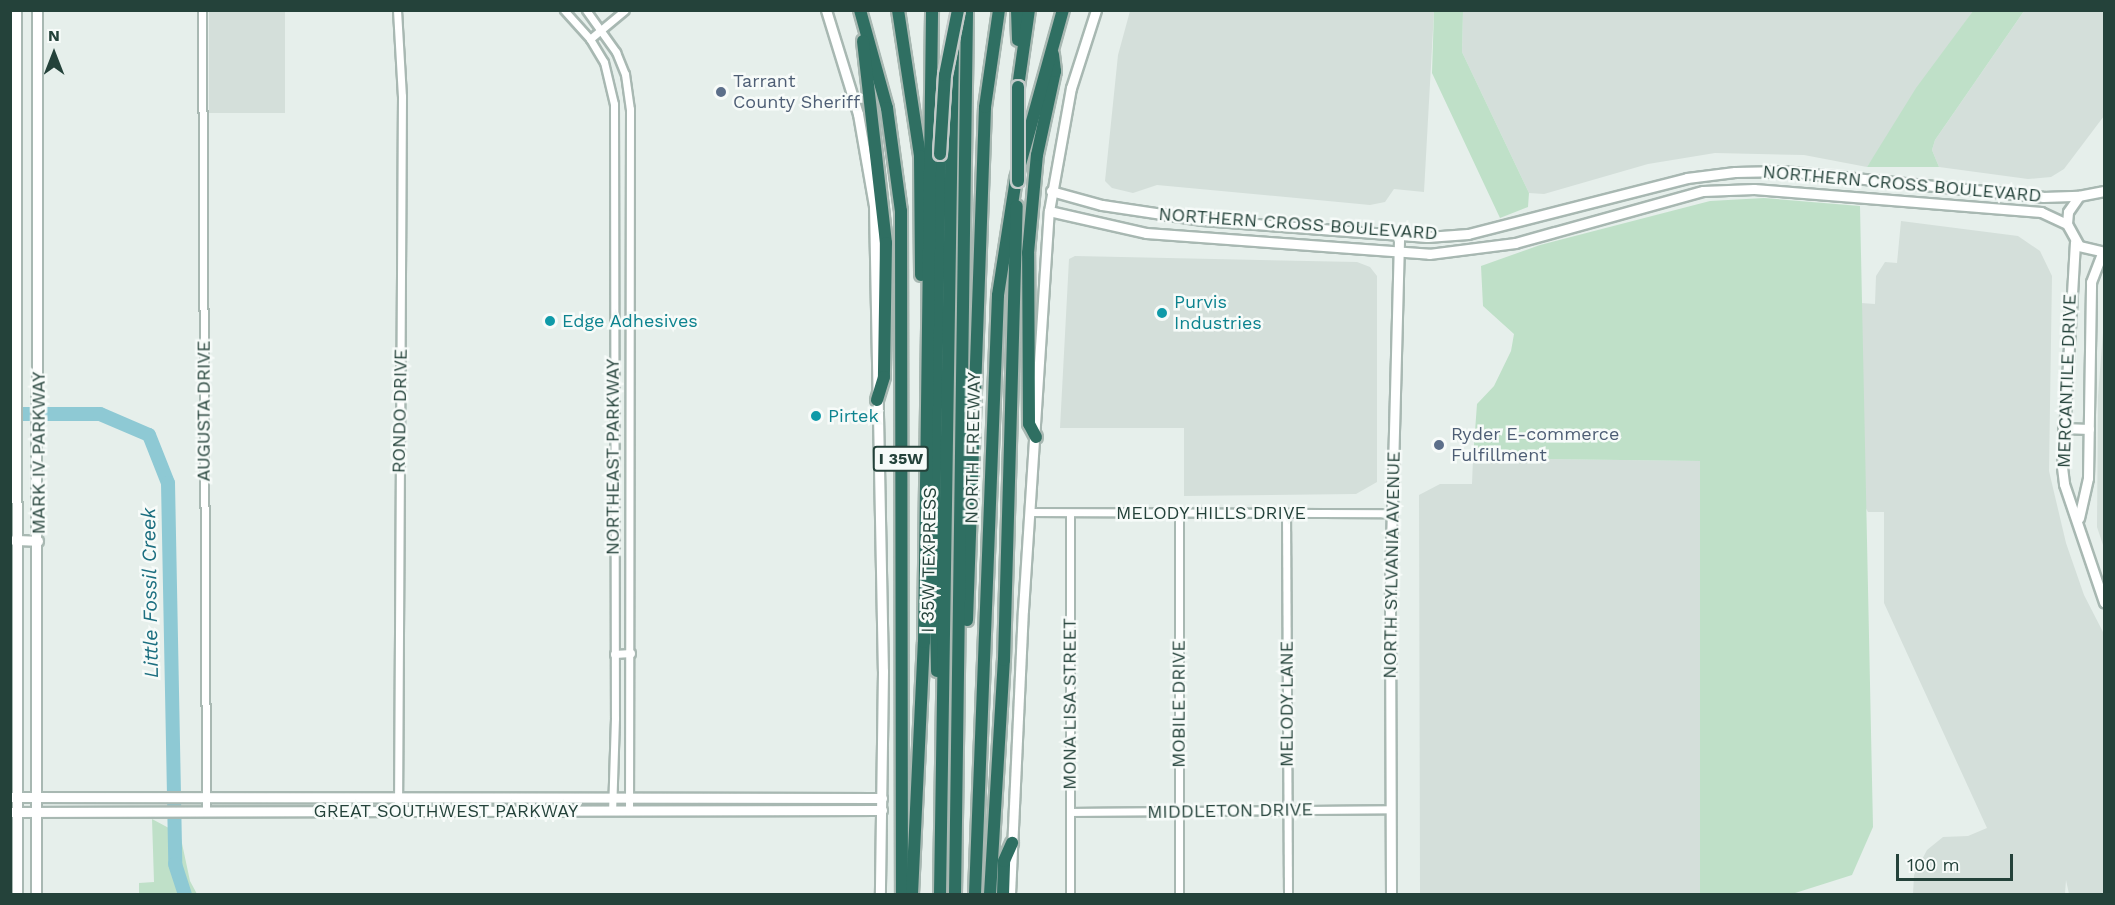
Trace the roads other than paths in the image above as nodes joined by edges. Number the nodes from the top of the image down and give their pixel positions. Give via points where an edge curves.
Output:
1 (16, 10) edge
2 (37, 10) edge
3 (202, 10) edge
4 (397, 10) edge
5 (564, 10) edge
6 (586, 10) edge
7 (625, 10) edge
8 (826, 10) edge
9 (860, 10) edge
10 (898, 10) edge
11 (932, 10) edge
12 (952, 10) edge
13 (958, 10) edge
14 (967, 10) edge
15 (999, 10) edge
16 (1017, 10) edge
17 (1029, 10) edge
18 (1063, 10) edge
19 (1096, 10) edge
20 (865, 28) junction
21 (601, 29) junction
22 (590, 39) junction
23 (1052, 46) junction
24 (1018, 87) junction
25 (1751, 172) junction
26 (1918, 185) junction
27 (1754, 189) junction
28 (2102, 189) edge
29 (1051, 191) junction
30 (2079, 196) junction
31 (1914, 204) junction
32 (1049, 211) junction
33 (629, 222) junction
34 (1242, 223) junction
35 (613, 224) junction
36 (2067, 224) junction
37 (1399, 235) junction
38 (1239, 240) junction
39 (2074, 242) junction
40 (1399, 252) junction
41 (2103, 252) edge
42 (927, 355) junction
43 (613, 377) junction
44 (629, 378) junction
45 (877, 400) junction
46 (2063, 428) junction
47 (2089, 429) junction
48 (1036, 436) junction
49 (1030, 512) junction
50 (1070, 513) junction
51 (1179, 513) junction
52 (1286, 513) junction
53 (1391, 513) junction
54 (2079, 518) junction
55 (14, 540) junction
56 (38, 541) junction
57 (2104, 602) edge
58 (631, 653) junction
59 (614, 654) junction
60 (958, 671) junction
61 (13, 797) edge
62 (38, 797) junction
63 (202, 797) junction
64 (398, 798) junction
65 (612, 798) junction
66 (629, 798) junction
67 (882, 798) junction
68 (1391, 809) junction
69 (882, 810) junction
70 (1286, 810) junction
71 (612, 811) junction
72 (629, 811) junction
73 (13, 812) edge
74 (37, 812) junction
75 (202, 812) junction
76 (398, 812) junction
77 (1179, 812) junction
78 (1070, 813) junction
79 (941, 834) junction
80 (1012, 843) junction
81 (17, 894) edge
82 (36, 894) edge
83 (880, 894) edge
84 (902, 894) edge
85 (912, 894) edge
86 (940, 894) edge
87 (955, 894) edge
88 (975, 894) edge
89 (990, 894) edge
90 (1002, 894) edge
91 (1010, 894) edge
92 (1070, 894) edge
93 (1179, 894) edge
94 (1288, 894) edge
95 (1392, 894) edge

1 - 55 street, MARK IV PARKWAY
2 - 56 street, MARK IV PARKWAY
3 - 63 street, AUGUSTA DRIVE
4 - 64 street, RONDO DRIVE via 402,96
5 - 22 street, NORTHEAST PARKWAY
6 - 21 street, NORTHEAST PARKWAY
7 - 21 street
8 - 45 street via 858,114 870,181
9 - 20 highway, I 35W
10 - 42 highway via 920,156 922,336
11 - 42 highway
12 - 79 highway, I 35W TEXPRESS
13 - 79 highway, bridge via 945,75 940,154 934,533 936,822
14 - 60 highway, I 35W TEXPRESS
15 - 60 highway via 985,107 972,541 965,647
16 - 24 highway
17 - 24 highway
18 - 23 highway, NORTH FREEWAY
19 - 29 street via 1071,88
20 - 45 highway via 863,46 886,243 884,378
20 - 84 highway, I 35W via 887,108 901,212
21 - 22 street
21 - 33 street, NORTHEAST PARKWAY via 616,52 628,86
22 - 35 street, NORTHEAST PARKWAY via 604,62 614,104
23 - 48 highway via 1055,71 1037,155 1028,253 1029,424
23 - 88 highway, NORTH FREEWAY via 1016,179 998,295
24 - 89 highway, bridge via 1015,376
25 - 26 street, NORTHERN CROSS BOULEVARD
25 - 27 street
25 - 37 street, NORTHERN CROSS BOULEVARD via 1687,178 1468,234
26 - 30 street, NORTHERN CROSS BOULEVARD via 2043,197
26 - 31 street
27 - 31 street, NORTHERN CROSS BOULEVARD
27 - 40 street, NORTHERN CROSS BOULEVARD via 1703,191 1492,248 1429,254
28 - 30 street, NORTHERN CROSS BOULEVARD
29 - 32 street
29 - 34 street, NORTHERN CROSS BOULEVARD via 1138,212
30 - 36 street via 2068,212
31 - 36 street, NORTHERN CROSS BOULEVARD via 2041,212
32 - 38 street, NORTHERN CROSS BOULEVARD via 1146,233
32 - 48 street
33 - 35 street
33 - 44 street, NORTHEAST PARKWAY
34 - 37 street, NORTHERN CROSS BOULEVARD
34 - 38 street
35 - 43 street, NORTHEAST PARKWAY
36 - 39 street
37 - 40 street, NORTH SYLVANIA AVENUE
38 - 40 street, NORTHERN CROSS BOULEVARD
39 - 41 street via 2084,249
39 - 46 street, MERCANTILE DRIVE
40 - 53 street, NORTH SYLVANIA AVENUE
41 - 47 street, MERCANTILE DRIVE via 2091,282
42 - 85 highway via 923,653
43 - 44 street
43 - 59 street, NORTHEAST PARKWAY
44 - 58 street, NORTHEAST PARKWAY
45 - 67 street
46 - 47 street
46 - 54 street, MERCANTILE DRIVE via 2064,484
47 - 54 street, MERCANTILE DRIVE via 2088,478
48 - 49 street
49 - 50 street, MELODY HILLS DRIVE
49 - 80 street
50 - 51 street, MELODY HILLS DRIVE
50 - 78 street, MONA LISA STREET
51 - 52 street, MELODY HILLS DRIVE
51 - 77 street, MOBILE DRIVE
52 - 53 street, MELODY HILLS DRIVE
52 - 70 street, MELODY LANE
53 - 68 street, NORTH SYLVANIA AVENUE
54 - 57 street, MERCANTILE DRIVE
55 - 56 street
55 - 61 street, MARK IV PARKWAY
56 - 62 street, MARK IV PARKWAY
58 - 59 street
58 - 66 street, NORTHEAST PARKWAY
59 - 65 street, NORTHEAST PARKWAY
60 - 87 highway, I 35W TEXPRESS
61 - 62 street, GREAT SOUTHWEST PARKWAY
61 - 73 street, MARK IV PARKWAY
62 - 63 street, GREAT SOUTHWEST PARKWAY
62 - 74 street, MARK IV PARKWAY
63 - 64 street, GREAT SOUTHWEST PARKWAY
63 - 75 street, AUGUSTA DRIVE
64 - 65 street, GREAT SOUTHWEST PARKWAY
64 - 76 street, RONDO DRIVE
65 - 66 street, GREAT SOUTHWEST PARKWAY
65 - 71 street, NORTHEAST PARKWAY
66 - 67 street, GREAT SOUTHWEST PARKWAY
66 - 72 street, NORTHEAST PARKWAY
67 - 69 street
68 - 70 street, MIDDLETON DRIVE
68 - 95 street, NORTH SYLVANIA AVENUE
69 - 72 street, GREAT SOUTHWEST PARKWAY
69 - 83 street
70 - 77 street, MIDDLETON DRIVE
70 - 94 street, MELODY LANE
71 - 72 street, GREAT SOUTHWEST PARKWAY
71 - 76 street, GREAT SOUTHWEST PARKWAY
73 - 74 street, GREAT SOUTHWEST PARKWAY
73 - 81 street, MARK IV PARKWAY
74 - 75 street, GREAT SOUTHWEST PARKWAY
74 - 82 street, MARK IV PARKWAY
75 - 76 street, GREAT SOUTHWEST PARKWAY
77 - 78 street, MIDDLETON DRIVE
77 - 93 street, MOBILE DRIVE
78 - 92 street, MONA LISA STREET
79 - 86 highway, I 35W TEXPRESS
80 - 90 highway via 1004,861
80 - 91 street

